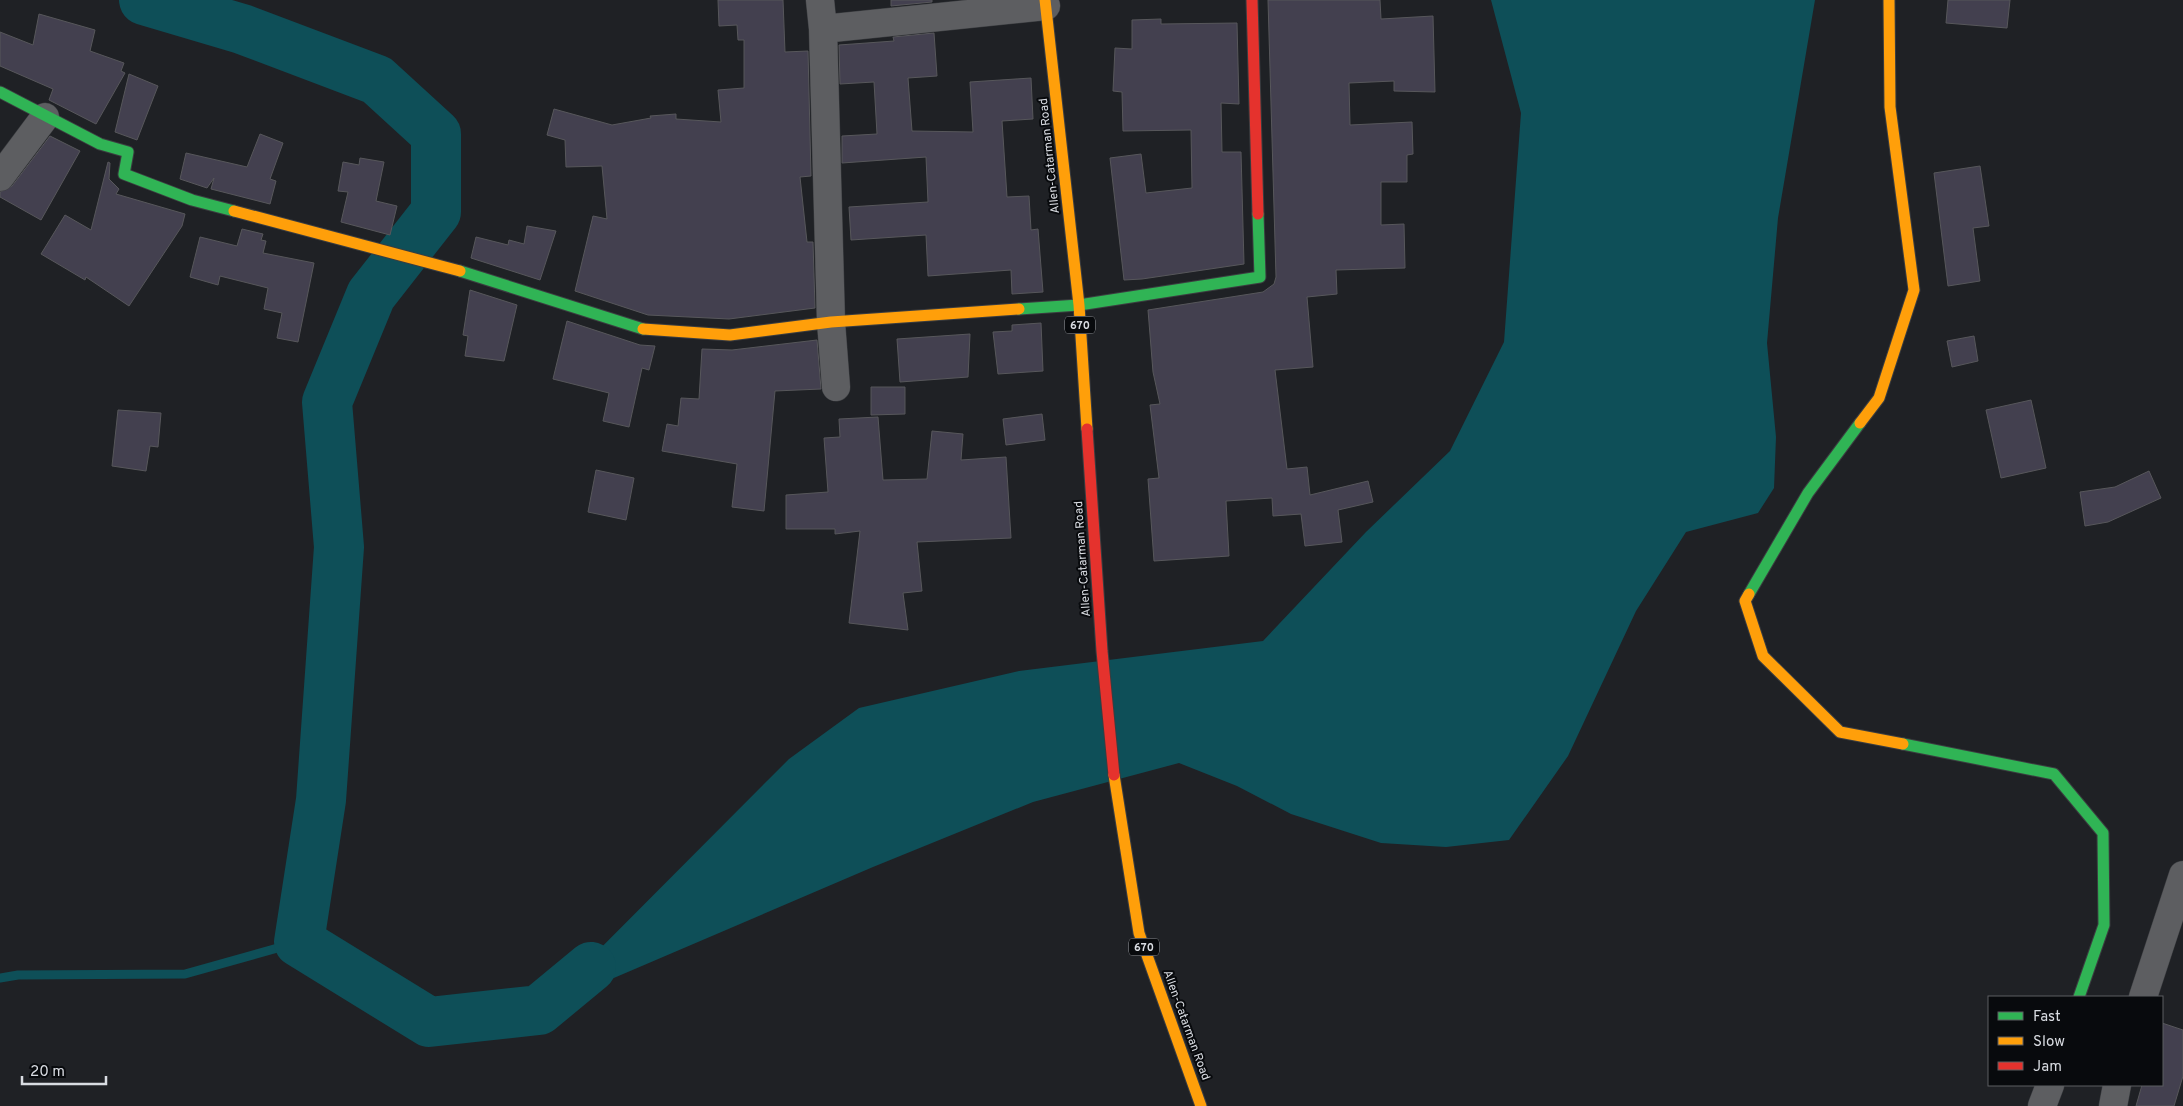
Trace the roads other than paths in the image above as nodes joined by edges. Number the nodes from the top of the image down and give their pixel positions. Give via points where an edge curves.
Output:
1 (820, 0) edge
2 (1252, 0) edge
3 (1889, 0) edge
4 (1046, 3) edge
5 (824, 29) junction
6 (0, 92) edge
7 (45, 117) junction
8 (0, 177) edge
9 (1079, 306) junction
10 (831, 322) junction
11 (836, 387) dead end
12 (2183, 875) edge
13 (2079, 996) edge
14 (2143, 996) edge
15 (2050, 1086) edge
16 (2117, 1086) edge
17 (1201, 1106) edge
18 (2042, 1106) edge
19 (2113, 1106) edge

1 - 5 street
2 - 9 street via 1260,277
3 - 13 street via 1890,107 1914,290 1879,398 1808,493 1744,601 1763,656 1840,732 2054,774 2103,833 2104,925
4 - 5 street
4 - 9 street, Allen-Catarman Road / 670
5 - 10 street
6 - 7 street
7 - 8 street
7 - 10 street via 100,144 128,152 124,174 192,200 430,261 644,330 730,335
9 - 10 street
9 - 17 street, Allen-Catarman Road / 670 via 1102,651 1115,781 1139,933
10 - 11 street
12 - 14 street
15 - 18 street
16 - 19 street

